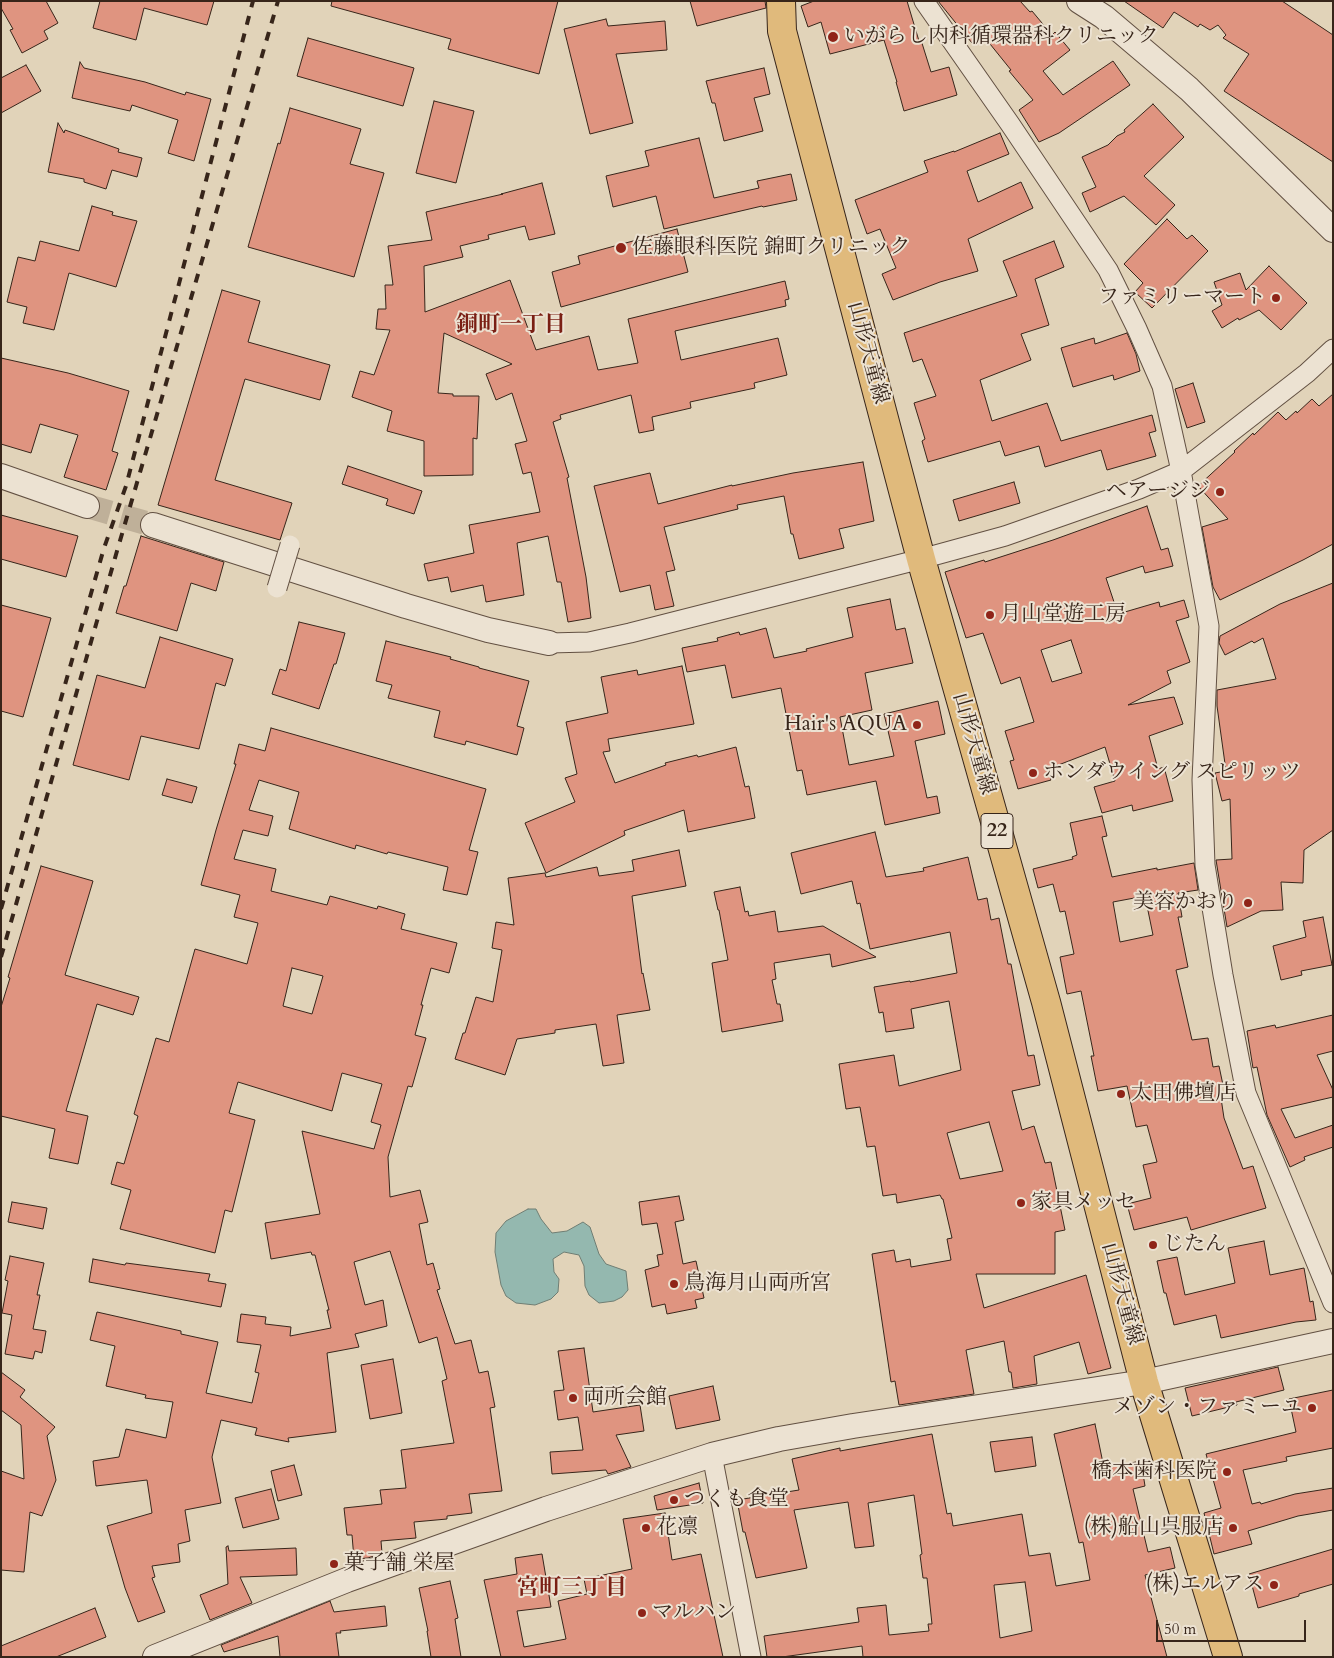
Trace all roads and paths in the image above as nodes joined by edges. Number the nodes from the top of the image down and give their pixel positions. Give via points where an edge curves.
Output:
1 (781, 1) edge
2 (924, 1) edge
3 (1078, 1) edge
4 (1333, 230) edge
5 (1333, 349) edge
6 (1181, 471) junction
7 (1, 476) edge
8 (87, 506) tunnel mouth
9 (153, 525) tunnel mouth
10 (290, 545) dead end
11 (921, 559) junction
12 (277, 588) dead end
13 (550, 643) joint
14 (1333, 1303) edge
15 (1333, 1341) edge
16 (1144, 1382) junction
17 (712, 1454) junction
18 (156, 1657) edge
19 (751, 1657) edge
20 (1228, 1657) edge

1 - 11 main road, 山形天童線 / 22 via 782,31
2 - 6 street via 1108,270 1162,386
3 - 4 street via 1104,17 1189,89
5 - 6 street
6 - 11 street via 1005,536
6 - 14 street via 1209,626 1202,780 1205,865 1223,976 1246,1093
7 - 8 street
9 - 13 street via 406,606 488,630
10 - 12 street, bridge
11 - 13 street via 630,634 589,642
11 - 16 main road, 山形天童線 / 22 via 1046,1002
15 - 16 street
16 - 17 street via 853,1426
16 - 20 main road, 山形天童線 / 22
17 - 18 street via 356,1577
17 - 19 street

